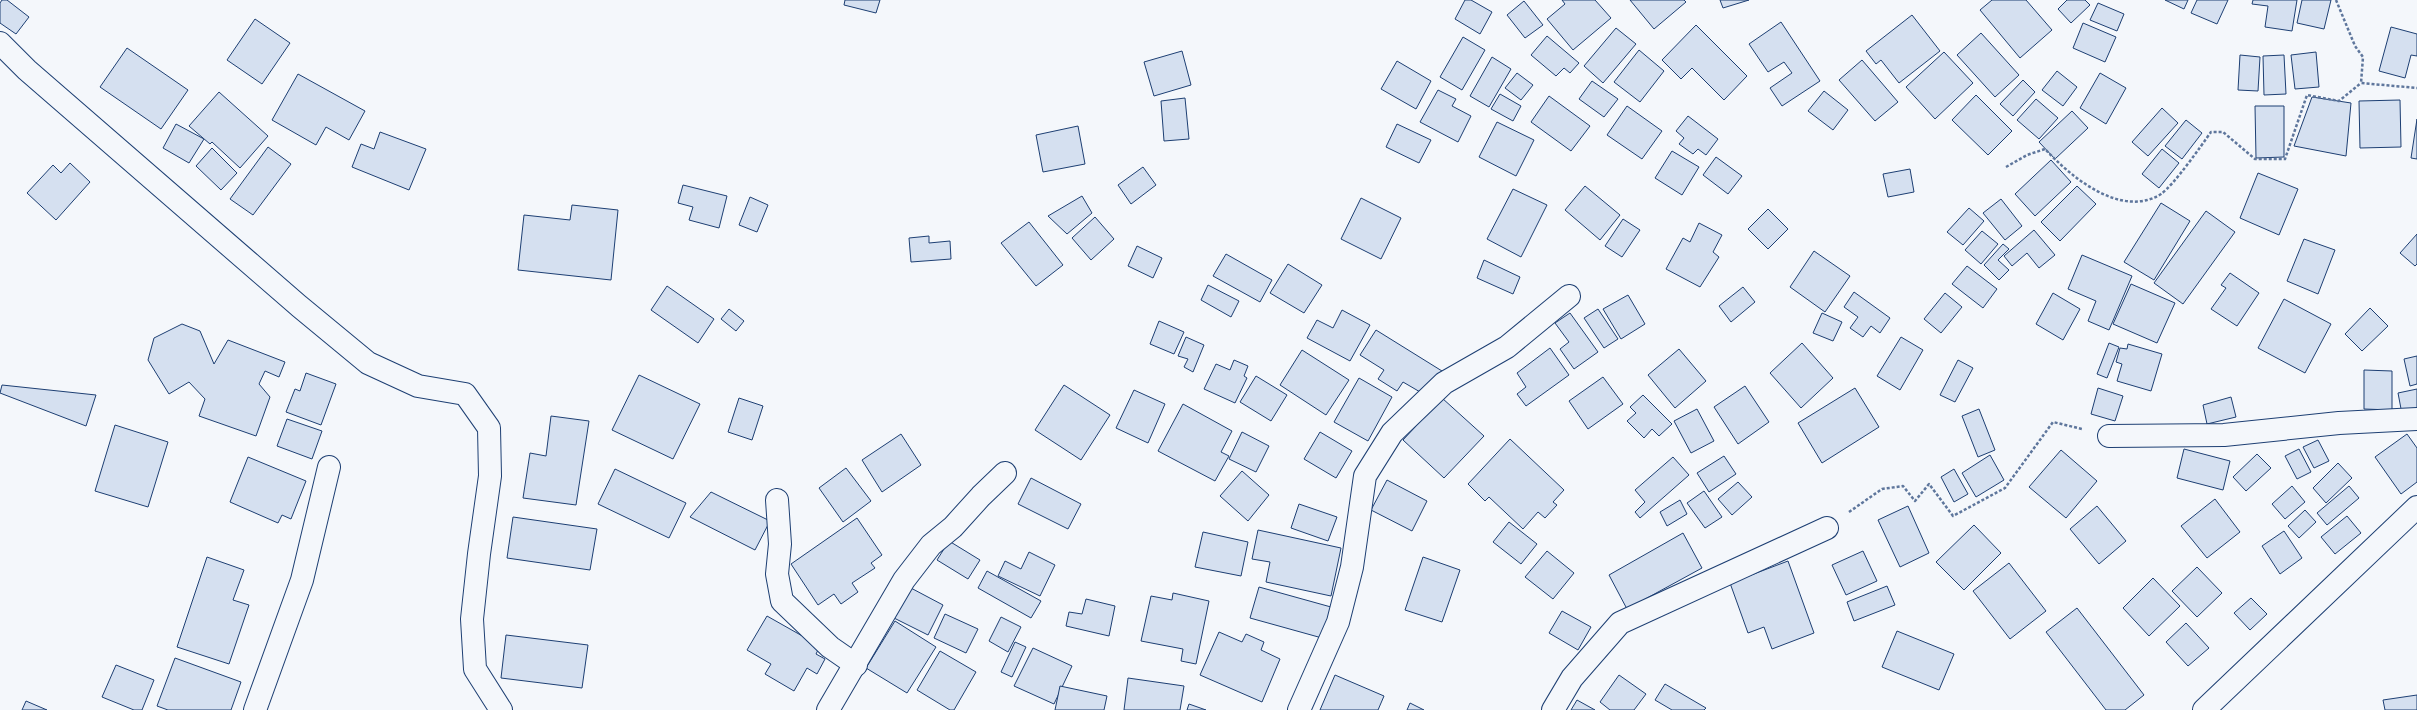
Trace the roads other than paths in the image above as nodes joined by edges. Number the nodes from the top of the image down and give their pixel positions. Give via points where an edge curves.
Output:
1 (0, 43) edge
2 (1569, 296) dead end
3 (2417, 419) edge
4 (2109, 436) road end
5 (328, 467) dead end
6 (1005, 474) dead end
7 (777, 500) dead end
8 (2417, 507) edge
9 (1827, 528) road end
10 (856, 664) junction
11 (255, 710) edge
12 (501, 710) edge
13 (828, 710) edge
14 (1299, 710) edge
15 (1553, 710) edge
16 (2204, 710) edge

1 - 12 street via 27,70 298,306 368,363 418,386 465,394 489,428 490,476 472,619 475,669
2 - 14 street via 1507,347 1444,383 1392,433 1365,476 1352,567 1338,622
3 - 4 street via 2339,423 2224,435
5 - 11 street via 302,580
6 - 10 street via 980,496 953,527 931,545 904,580
7 - 10 street via 780,544 777,574 782,602 830,647
8 - 16 street
9 - 15 street via 1620,623 1572,678
10 - 13 street

